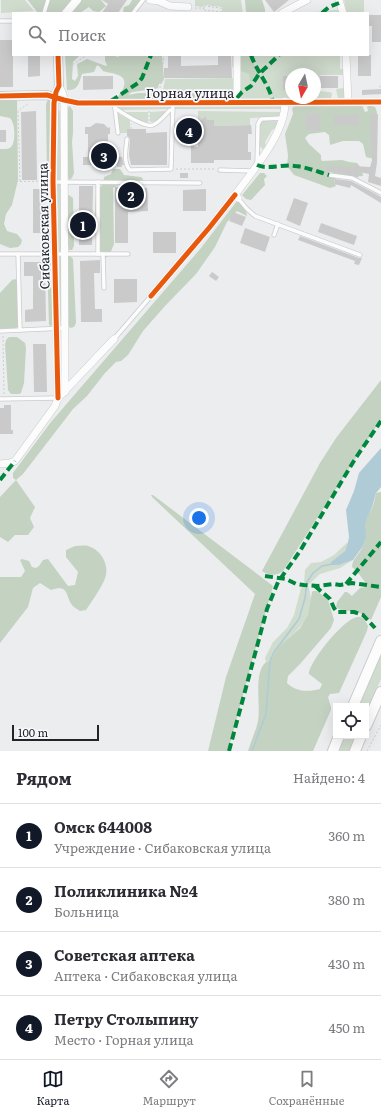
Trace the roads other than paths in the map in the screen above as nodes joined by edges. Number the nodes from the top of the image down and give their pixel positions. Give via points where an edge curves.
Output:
1 (48, 0) edge
2 (77, 0) edge
3 (143, 0) edge
4 (150, 0) edge
5 (159, 0) edge
6 (307, 0) edge
7 (339, 0) edge
8 (188, 7) road end
9 (44, 12) edge
10 (67, 12) edge
11 (134, 12) edge
12 (284, 12) edge
13 (342, 12) edge
14 (0, 21) edge
15 (12, 21) edge
16 (58, 56) edge
17 (237, 56) edge
18 (346, 56) edge
19 (59, 86) junction
20 (0, 96) edge
21 (55, 97) junction
22 (64, 100) junction
23 (285, 101) edge
24 (321, 101) edge
25 (348, 101) junction
26 (380, 101) edge
27 (237, 102) junction
28 (173, 103) junction
29 (285, 104) edge
30 (115, 106) junction
31 (170, 110) dead end
32 (283, 118) junction
33 (118, 133) dead end
34 (127, 139) dead end
35 (257, 165) junction
36 (220, 170) road end
37 (252, 171) junction
38 (330, 175) dead end
39 (53, 182) junction
40 (64, 182) junction
41 (98, 182) junction
42 (200, 183) dead end
43 (381, 193) edge
44 (237, 196) junction
45 (278, 224) junction
46 (274, 235) dead end
47 (64, 253) junction
48 (0, 254) edge
49 (18, 254) junction
50 (55, 254) junction
51 (98, 254) junction
52 (103, 254) junction
53 (128, 254) dead end
54 (360, 255) dead end
55 (104, 288) dead end
56 (151, 296) joint
57 (56, 328) junction
58 (65, 328) junction
59 (20, 330) junction
60 (2, 331) edge
61 (114, 339) joint
62 (65, 392) junction
63 (58, 398) junction
64 (2, 399) edge
65 (0, 464) edge
66 (381, 641) edge
67 (381, 692) edge
68 (354, 703) edge
69 (369, 719) edge
70 (339, 739) edge
71 (360, 739) edge
72 (358, 749) edge
73 (333, 751) edge

1 - 9 lane
2 - 10 street
3 - 11 lane
4 - 5 street
5 - 8 street via 170,6
6 - 12 street
7 - 13 street
14 - 15 lane
16 - 19 street, Сибаковская улица
17 - 27 street
18 - 25 street
19 - 21 street, Сибаковская улица
19 - 22 street, Сибаковская улица
20 - 21 street, Горная улица
21 - 22 street, Горная улица
21 - 39 street, Сибаковская улица
22 - 30 street, Горная улица
22 - 40 street, Сибаковская улица
23 - 27 street, Горная улица
24 - 25 street, Горная улица
25 - 26 street, Горная улица
27 - 28 street, Горная улица
28 - 30 street, Горная улица
28 - 34 lane via 171,169 130,170 126,162
29 - 32 street
30 - 31 lane via 149,126 159,121
30 - 33 lane
32 - 35 street
32 - 35 lane via 259,120
35 - 37 street
36 - 37 lane
37 - 44 street
38 - 43 lane via 352,178
39 - 40 lane
39 - 50 street, Сибаковская улица
40 - 41 lane
40 - 47 street, Сибаковская улица
41 - 42 lane
41 - 51 lane
44 - 45 lane via 255,216
44 - 56 street
45 - 46 lane
45 - 54 lane
47 - 50 lane
47 - 51 lane
47 - 58 street, Сибаковская улица
48 - 49 lane
49 - 50 lane
49 - 59 lane
50 - 57 street, Сибаковская улица
51 - 52 lane
52 - 53 lane
52 - 55 lane
56 - 61 lane
57 - 58 lane
57 - 59 lane
57 - 63 street, Сибаковская улица
58 - 62 street, Сибаковская улица
59 - 60 lane
61 - 62 street
62 - 63 street
63 - 64 lane
63 - 65 street via 55,406 14,462
66 - 68 main road
67 - 69 main road
70 - 73 main road
71 - 72 main road

